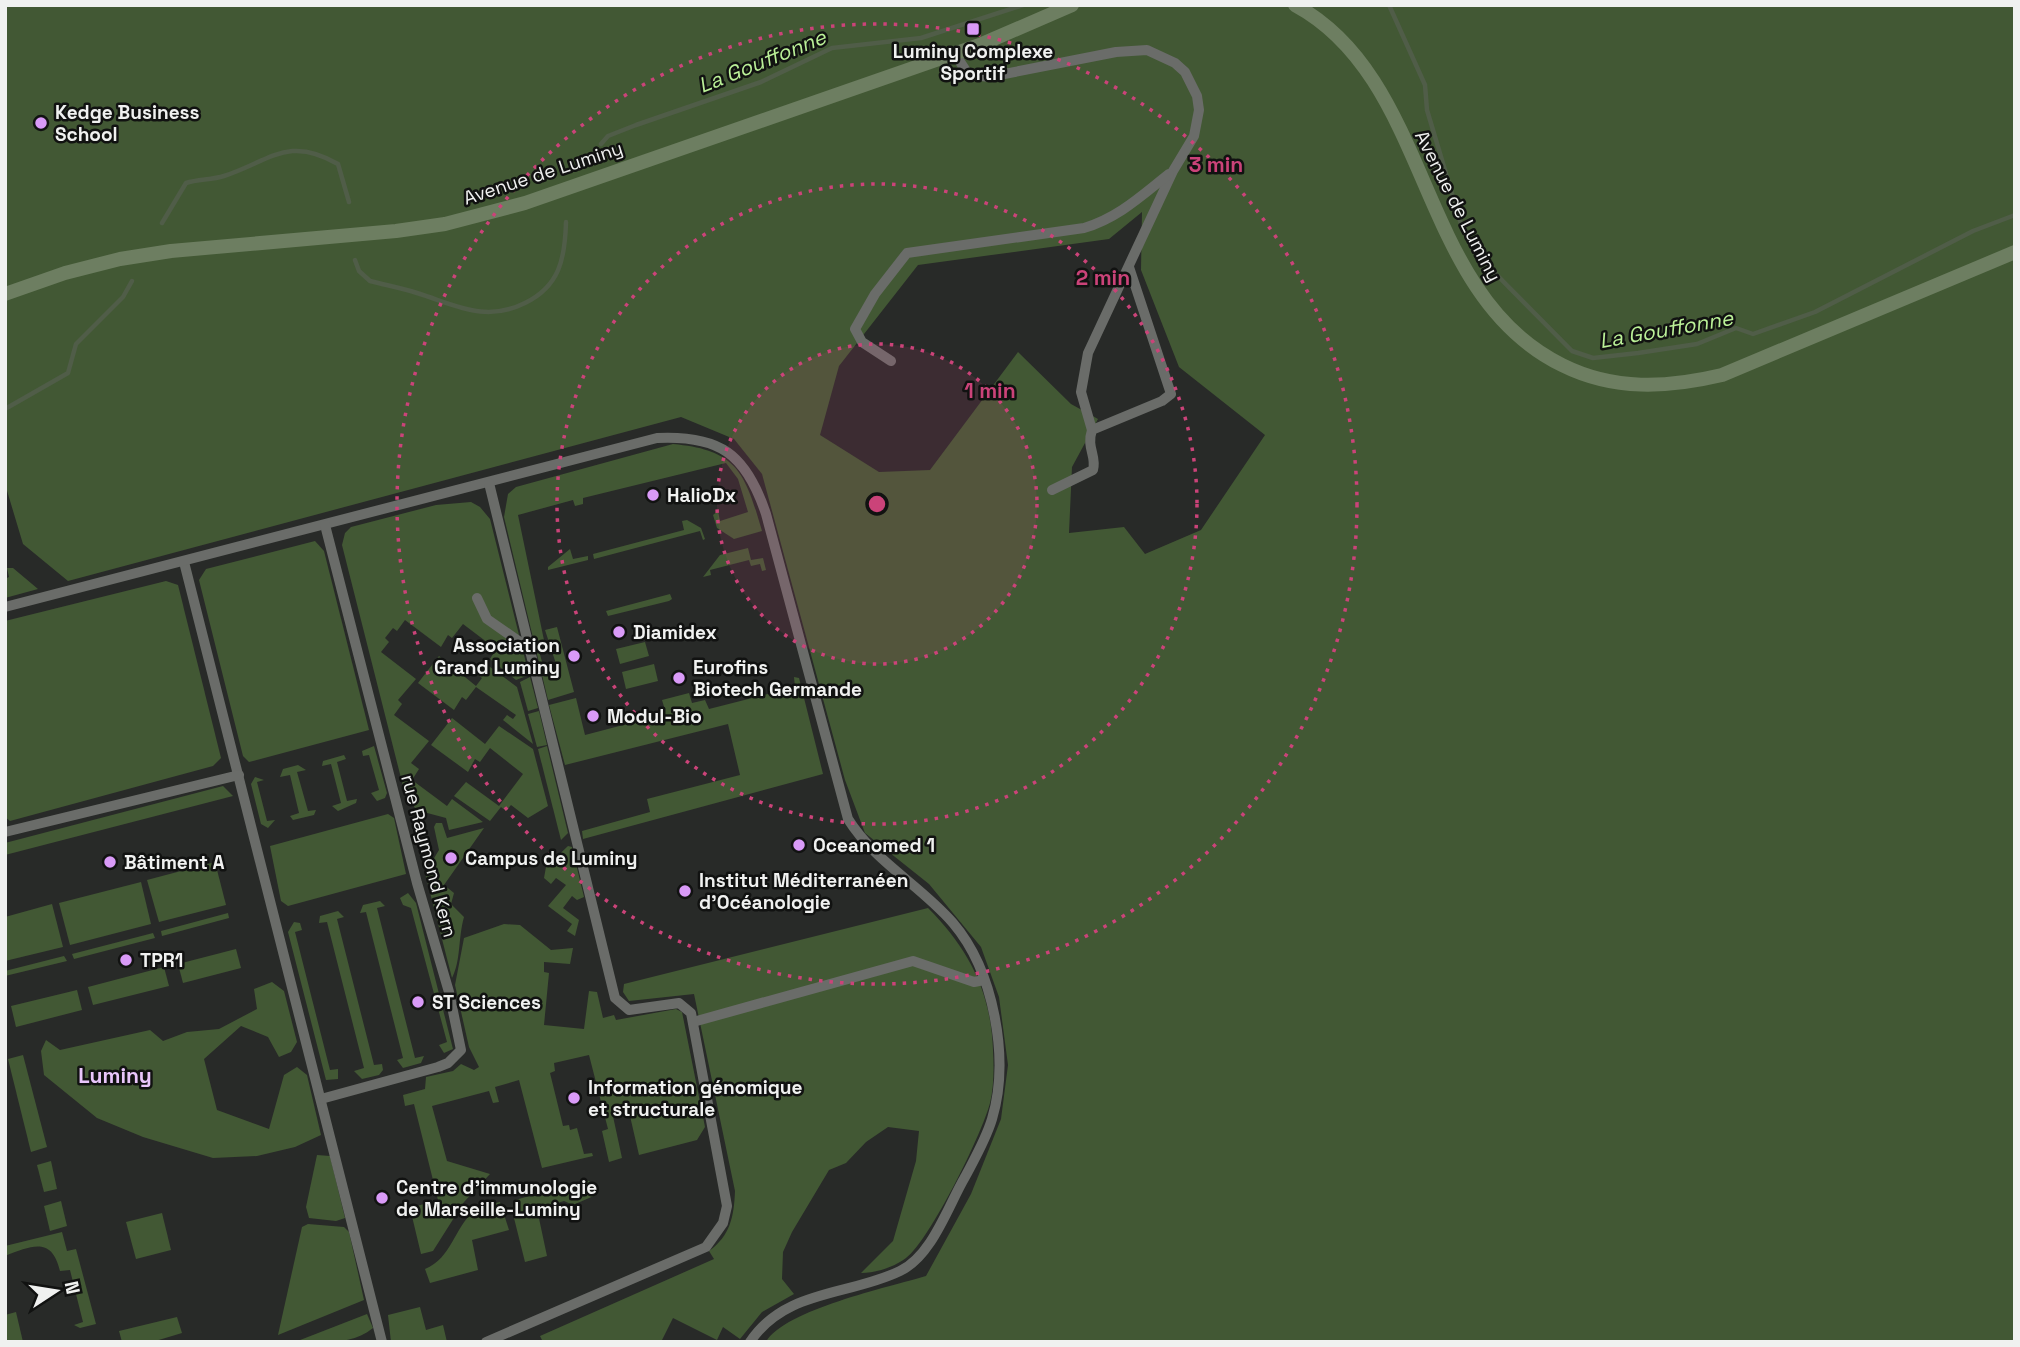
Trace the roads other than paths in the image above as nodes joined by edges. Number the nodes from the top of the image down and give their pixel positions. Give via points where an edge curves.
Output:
1 (1072, 5) edge
2 (1295, 5) edge
3 (955, 54) junction
4 (1173, 171) junction
5 (2015, 252) edge
6 (1129, 267) junction
7 (5, 295) edge
8 (891, 361) dead end
9 (1092, 430) junction
10 (489, 483) junction
11 (1052, 490) dead end
12 (326, 525) junction
13 (184, 562) junction
14 (477, 598) dead end
15 (5, 607) edge
16 (530, 649) junction
17 (239, 775) junction
18 (5, 832) edge
19 (984, 980) junction
20 (693, 1022) junction
21 (321, 1099) junction
22 (382, 1342) edge
23 (486, 1342) edge
24 (750, 1342) edge

1 - 3 street, Avenue de Luminy
2 - 5 street, Avenue de Luminy via 1325,25 1374,82 1485,302 1535,350 1594,378 1655,386 1722,375
3 - 4 street via 968,74 978,77 1132,50 1161,56 1185,72 1199,110 1194,136
3 - 7 street, Avenue de Luminy via 475,216 396,231 171,251 93,265
4 - 6 street
4 - 8 street via 1120,214 1084,228 907,253 855,329 862,342
6 - 9 street via 1083,372 1081,392
6 - 9 street via 1171,394
9 - 11 street via 1088,441 1093,470
10 - 12 street
10 - 16 street
10 - 19 street via 657,438 696,439 732,453 750,473 766,514 848,819 875,855 954,924
12 - 13 street
12 - 21 street, rue Raymond Kern via 449,992 460,1050 438,1067
13 - 15 street
13 - 17 street
14 - 16 street via 487,619
16 - 20 street via 615,998 629,1010 679,1003
17 - 18 street
17 - 21 street
19 - 20 street via 974,982 913,961
19 - 24 street via 999,1053 992,1118 922,1255 903,1270 877,1280 789,1306
20 - 23 street via 726,1188 723,1223 714,1238 706,1247
21 - 22 street

